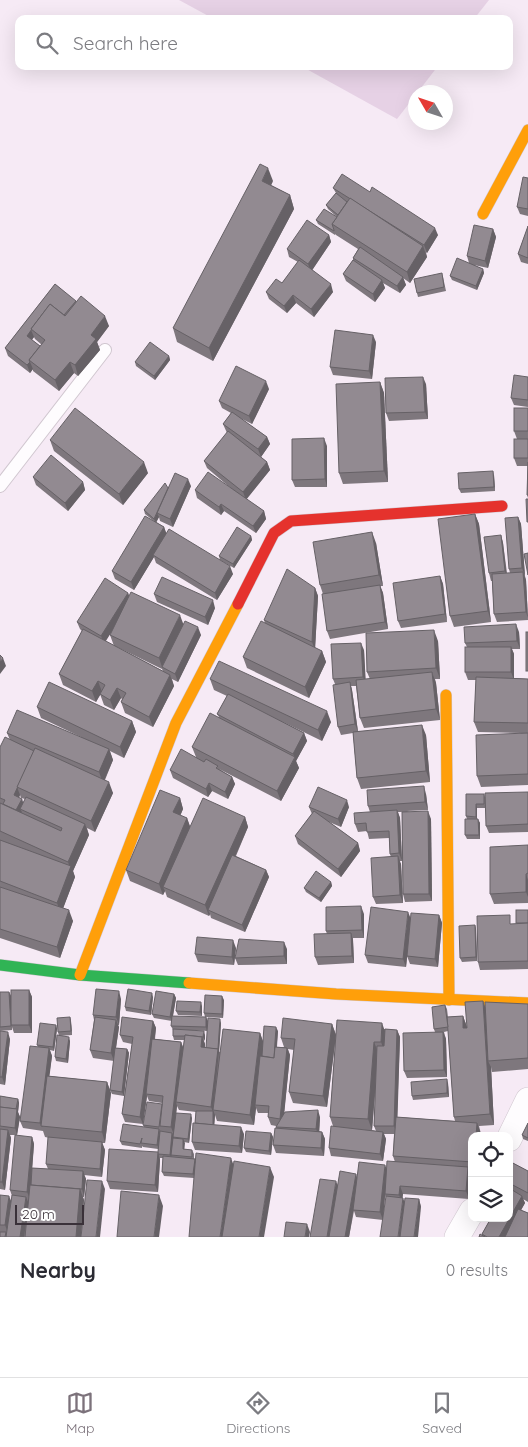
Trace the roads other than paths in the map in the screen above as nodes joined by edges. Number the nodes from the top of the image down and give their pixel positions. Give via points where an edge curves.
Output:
1 (528, 130) edge
2 (483, 214) dead end
3 (104, 350) dead end
4 (0, 486) edge
5 (502, 506) dead end
6 (446, 695) dead end
7 (0, 965) edge
8 (80, 975) junction
9 (450, 1000) junction
10 (528, 1003) edge
11 (528, 1100) edge
12 (512, 1132) edge
13 (468, 1218) edge
14 (457, 1237) edge

1 - 2 street
3 - 4 lane
5 - 8 street via 291,521 274,533 172,732
6 - 9 street
7 - 8 street
8 - 9 street
9 - 10 street
11 - 12 street
13 - 14 street

